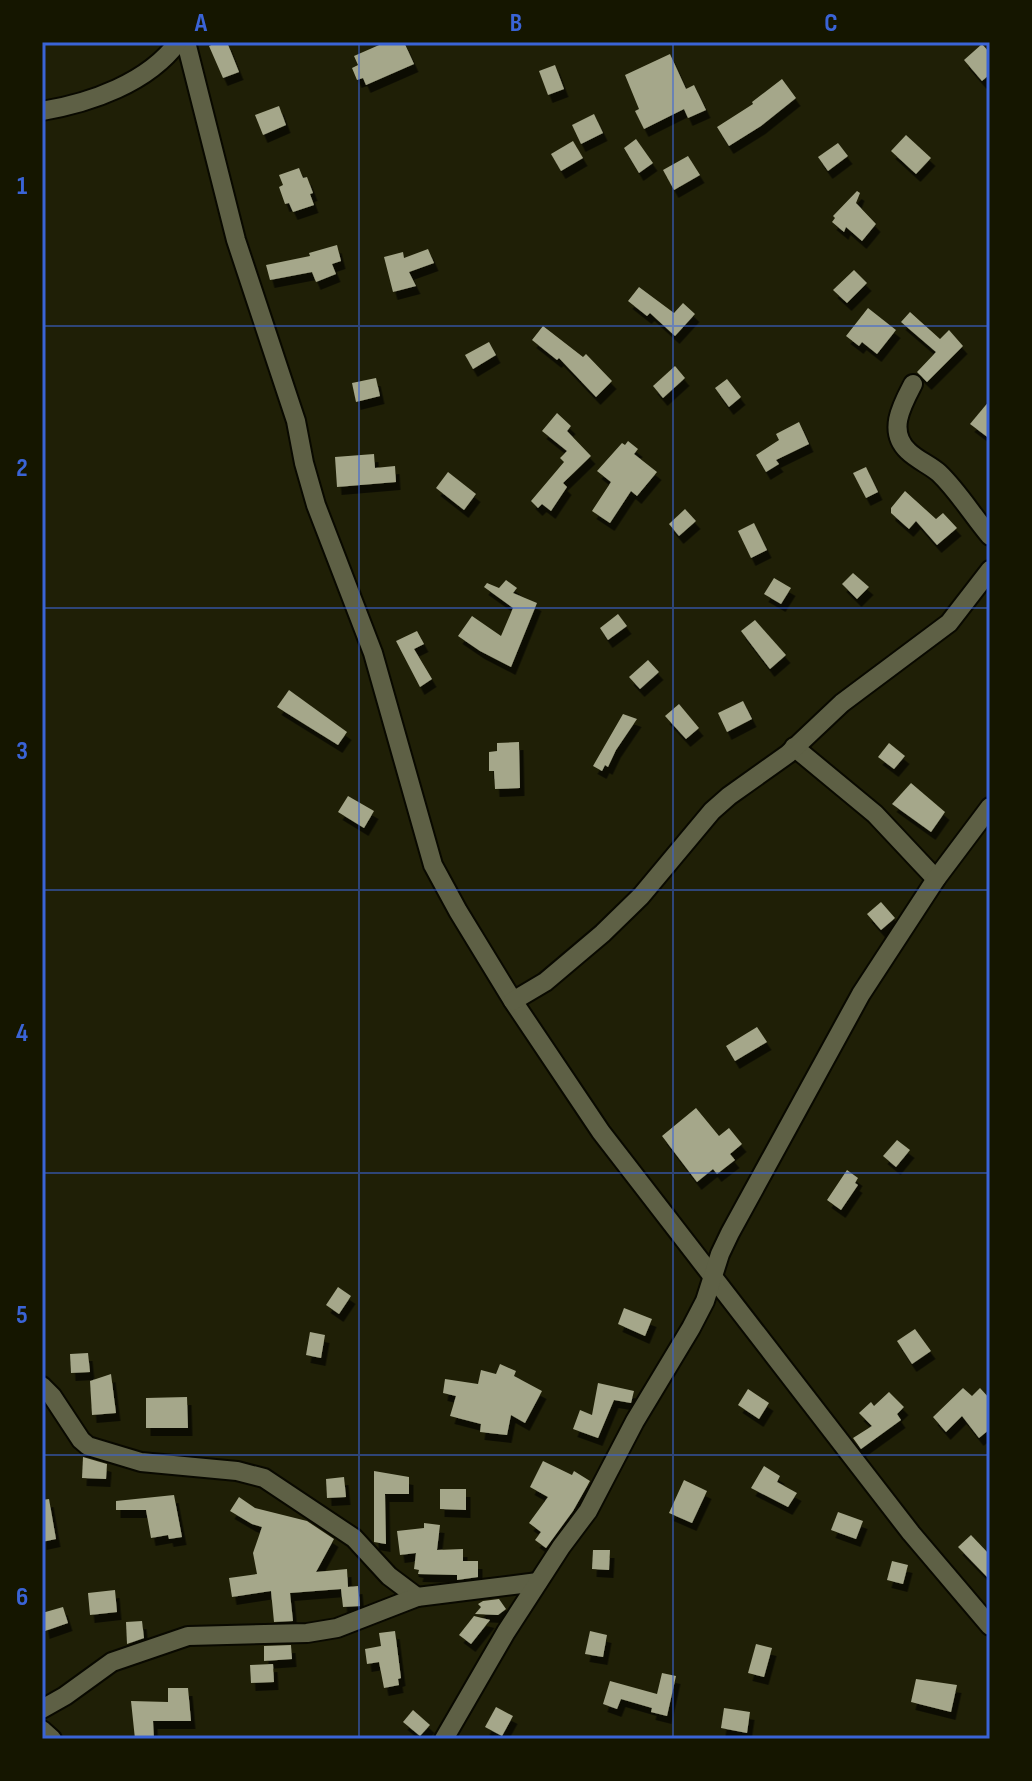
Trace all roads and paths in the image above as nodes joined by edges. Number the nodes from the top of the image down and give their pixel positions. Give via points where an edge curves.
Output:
1 (178, 42) edge
2 (186, 42) edge
3 (42, 111) edge
4 (913, 384) dead end
5 (990, 536) edge
6 (990, 570) edge
7 (794, 747) junction
8 (990, 807) edge
9 (936, 879) junction
10 (513, 1001) junction
11 (713, 1276) junction
12 (42, 1386) edge
13 (538, 1582) junction
14 (417, 1597) junction
15 (990, 1626) edge
16 (42, 1709) edge
17 (42, 1730) edge
18 (52, 1739) edge
19 (444, 1739) edge

1 - 3 street via 161,62 122,85 89,101
2 - 10 street via 236,240 296,421 316,505 373,653 433,865
4 - 5 street via 898,420 901,442 939,473
6 - 7 street via 949,623 842,703
7 - 9 street via 875,814
7 - 10 street via 712,811 603,933 545,982
8 - 9 street
9 - 11 street via 848,1015 730,1233
10 - 11 street via 601,1132
11 - 13 street via 691,1328 588,1511
11 - 15 street via 911,1533
12 - 14 street via 81,1440 98,1451 141,1462 237,1471 275,1483 354,1538
13 - 14 street
13 - 19 street
14 - 16 street via 337,1628 188,1636 141,1650 112,1662
17 - 18 street

